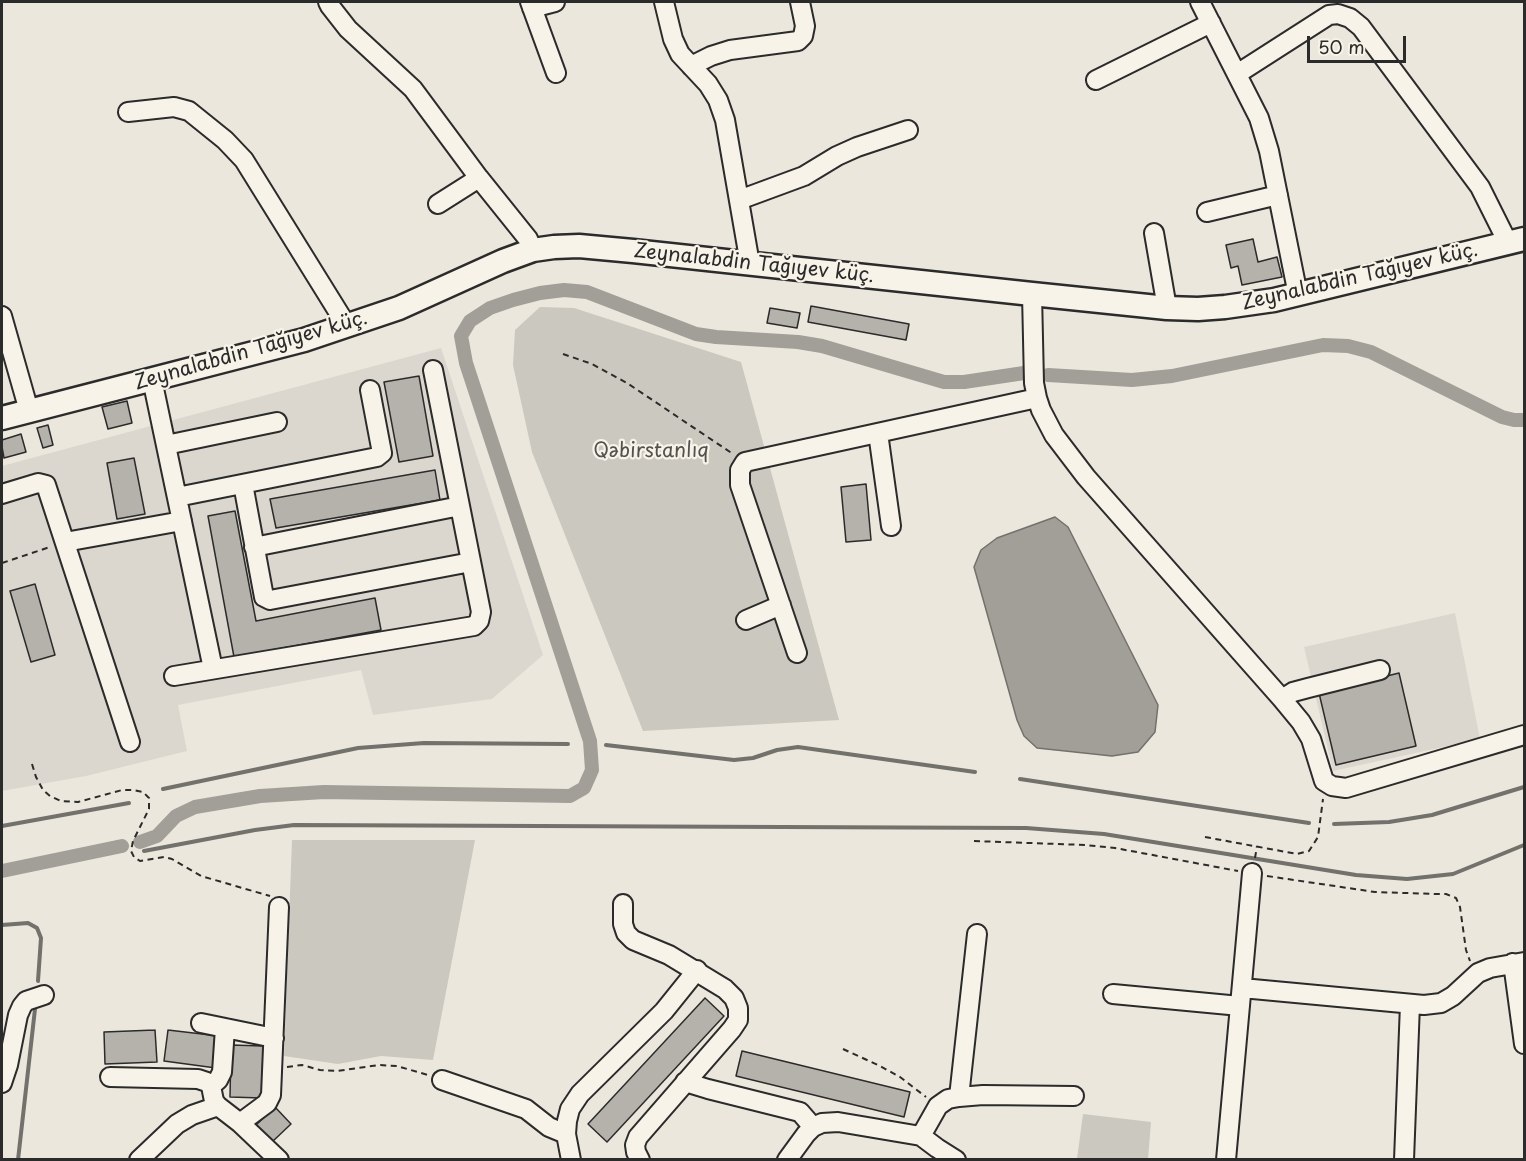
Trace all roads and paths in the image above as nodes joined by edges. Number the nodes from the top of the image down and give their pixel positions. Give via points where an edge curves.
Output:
1 (328, 2) edge
2 (555, 2) edge
3 (664, 2) edge
4 (800, 2) edge
5 (1200, 2) edge
6 (531, 5) edge
7 (1211, 23) junction
8 (691, 66) junction
9 (556, 74) dead end
10 (1237, 74) junction
11 (1096, 80) dead end
12 (128, 112) dead end
13 (908, 130) dead end
14 (479, 178) junction
15 (1278, 195) junction
16 (739, 200) junction
17 (438, 204) dead end
18 (1207, 212) dead end
19 (1154, 233) dead end
20 (1516, 241) edge
21 (533, 250) junction
22 (750, 264) junction
23 (1032, 294) junction
24 (1298, 295) junction
25 (1167, 308) junction
26 (2, 316) edge
27 (347, 326) junction
28 (563, 354) dead end
29 (433, 370) dead end
30 (152, 379) junction
31 (370, 390) dead end
32 (1037, 398) junction
33 (29, 411) junction
34 (2, 418) edge
35 (277, 422) dead end
36 (878, 433) junction
37 (166, 445) junction
38 (745, 462) junction
39 (243, 484) junction
40 (2, 494) edge
41 (177, 497) junction
42 (460, 506) junction
43 (182, 521) junction
44 (891, 526) dead end
45 (65, 542) junction
46 (255, 547) junction
47 (471, 562) junction
48 (2, 563) edge
49 (781, 605) junction
50 (746, 620) dead end
51 (797, 653) dead end
52 (213, 669) junction
53 (1380, 670) dead end
54 (174, 676) dead end
55 (1282, 699) junction
56 (1524, 735) edge
57 (130, 742) dead end
58 (32, 764) dead end
59 (1324, 781) junction
60 (1205, 837) dead end
61 (1252, 873) dead end
62 (623, 904) dead end
63 (279, 907) joint
64 (977, 934) dead end
65 (1519, 963) edge
66 (696, 970) junction
67 (1113, 994) dead end
68 (45, 995) dead end
69 (1241, 997) junction
70 (1410, 1004) junction
71 (201, 1023) dead end
72 (225, 1028) junction
73 (274, 1038) junction
74 (1524, 1044) edge
75 (843, 1049) dead end
76 (273, 1072) junction
77 (110, 1077) dead end
78 (442, 1080) joint
79 (685, 1082) junction
80 (2, 1083) edge
81 (211, 1086) junction
82 (1074, 1096) dead end
83 (959, 1097) junction
84 (218, 1106) junction
85 (938, 1106) junction
86 (240, 1123) junction
87 (813, 1127) junction
88 (566, 1134) junction
89 (921, 1136) junction
90 (272, 1158) edge
91 (139, 1160) edge
92 (571, 1160) edge
93 (640, 1160) edge
94 (787, 1160) edge
95 (956, 1160) edge
96 (1226, 1160) edge
97 (1404, 1160) edge

1 - 14 street via 348,29 413,89
2 - 6 street
3 - 8 street via 673,39
4 - 8 street via 805,26 798,41 730,50
5 - 7 street
6 - 9 street
7 - 10 street
7 - 11 street
8 - 16 street via 718,100
10 - 15 street via 1259,118
10 - 20 street via 1329,15 1350,18 1361,27
12 - 27 street via 174,107 189,111 225,140 244,160
13 - 16 street via 857,147 804,176
14 - 17 street
14 - 21 street
15 - 18 street
15 - 24 street
16 - 22 street
19 - 25 street
20 - 24 main road, Zeynalabdin Tağıyev küç.
21 - 22 main road, Zeynalabdin Tağıyev küç. via 579,246
21 - 27 main road, Zeynalabdin Tağıyev küç. via 399,308
22 - 23 main road, Zeynalabdin Tağıyev küç.
23 - 25 main road, Zeynalabdin Tağıyev küç.
23 - 32 street
24 - 25 main road, Zeynalabdin Tağıyev küç. via 1248,305
26 - 33 street
27 - 30 main road, Zeynalabdin Tağıyev küç.
28 - 38 path via 627,383
29 - 42 street
30 - 33 main road, Zeynalabdin Tağıyev küç.
30 - 37 street
31 - 39 street via 382,453 377,457
32 - 36 street
32 - 55 street via 1054,435 1086,477
33 - 34 main road, Zeynalabdin Tağıyev küç.
35 - 37 street
36 - 38 street
36 - 44 street
37 - 41 street
38 - 49 street via 740,470 741,485
39 - 41 street
39 - 46 street
40 - 45 street via 38,483 46,485
41 - 43 street
42 - 46 street
42 - 47 street
43 - 45 street
43 - 52 street
45 - 48 path
45 - 57 street
46 - 47 street via 264,597 270,600
47 - 52 street via 481,612 480,621 474,626
49 - 50 street
49 - 51 street
52 - 54 street
53 - 55 street via 1293,692
55 - 59 street via 1311,739
56 - 59 street via 1346,788
58 - 63 path via 43,790 61,801 78,802 122,790 143,792 149,798 149,809 133,841 134,857 140,861 164,857 201,876 272,897
59 - 60 path via 1318,837 1309,851 1297,854
61 - 69 street
62 - 66 street via 623,924 633,940
63 - 73 street
64 - 83 street
65 - 70 street via 1478,973 1441,1003
65 - 74 street
66 - 79 street via 734,998 738,1020
66 - 88 street via 664,1011 580,1094 570,1108
67 - 69 street
68 - 80 street via 22,1006
69 - 70 street
69 - 96 street
70 - 97 street
71 - 72 street
72 - 73 street
72 - 81 street via 222,1072
73 - 76 street
75 - 85 path via 900,1077
76 - 78 path via 302,1065 337,1071 380,1065
76 - 86 street via 267,1103
77 - 81 street via 198,1079
78 - 88 street via 526,1109 549,1127
79 - 87 street via 800,1112
79 - 93 street via 638,1137 635,1144
81 - 84 street
82 - 83 street
83 - 85 street
84 - 86 street
84 - 91 street via 177,1124
85 - 89 street
86 - 90 street
87 - 89 street via 830,1122
87 - 94 street
88 - 92 street
89 - 95 street

